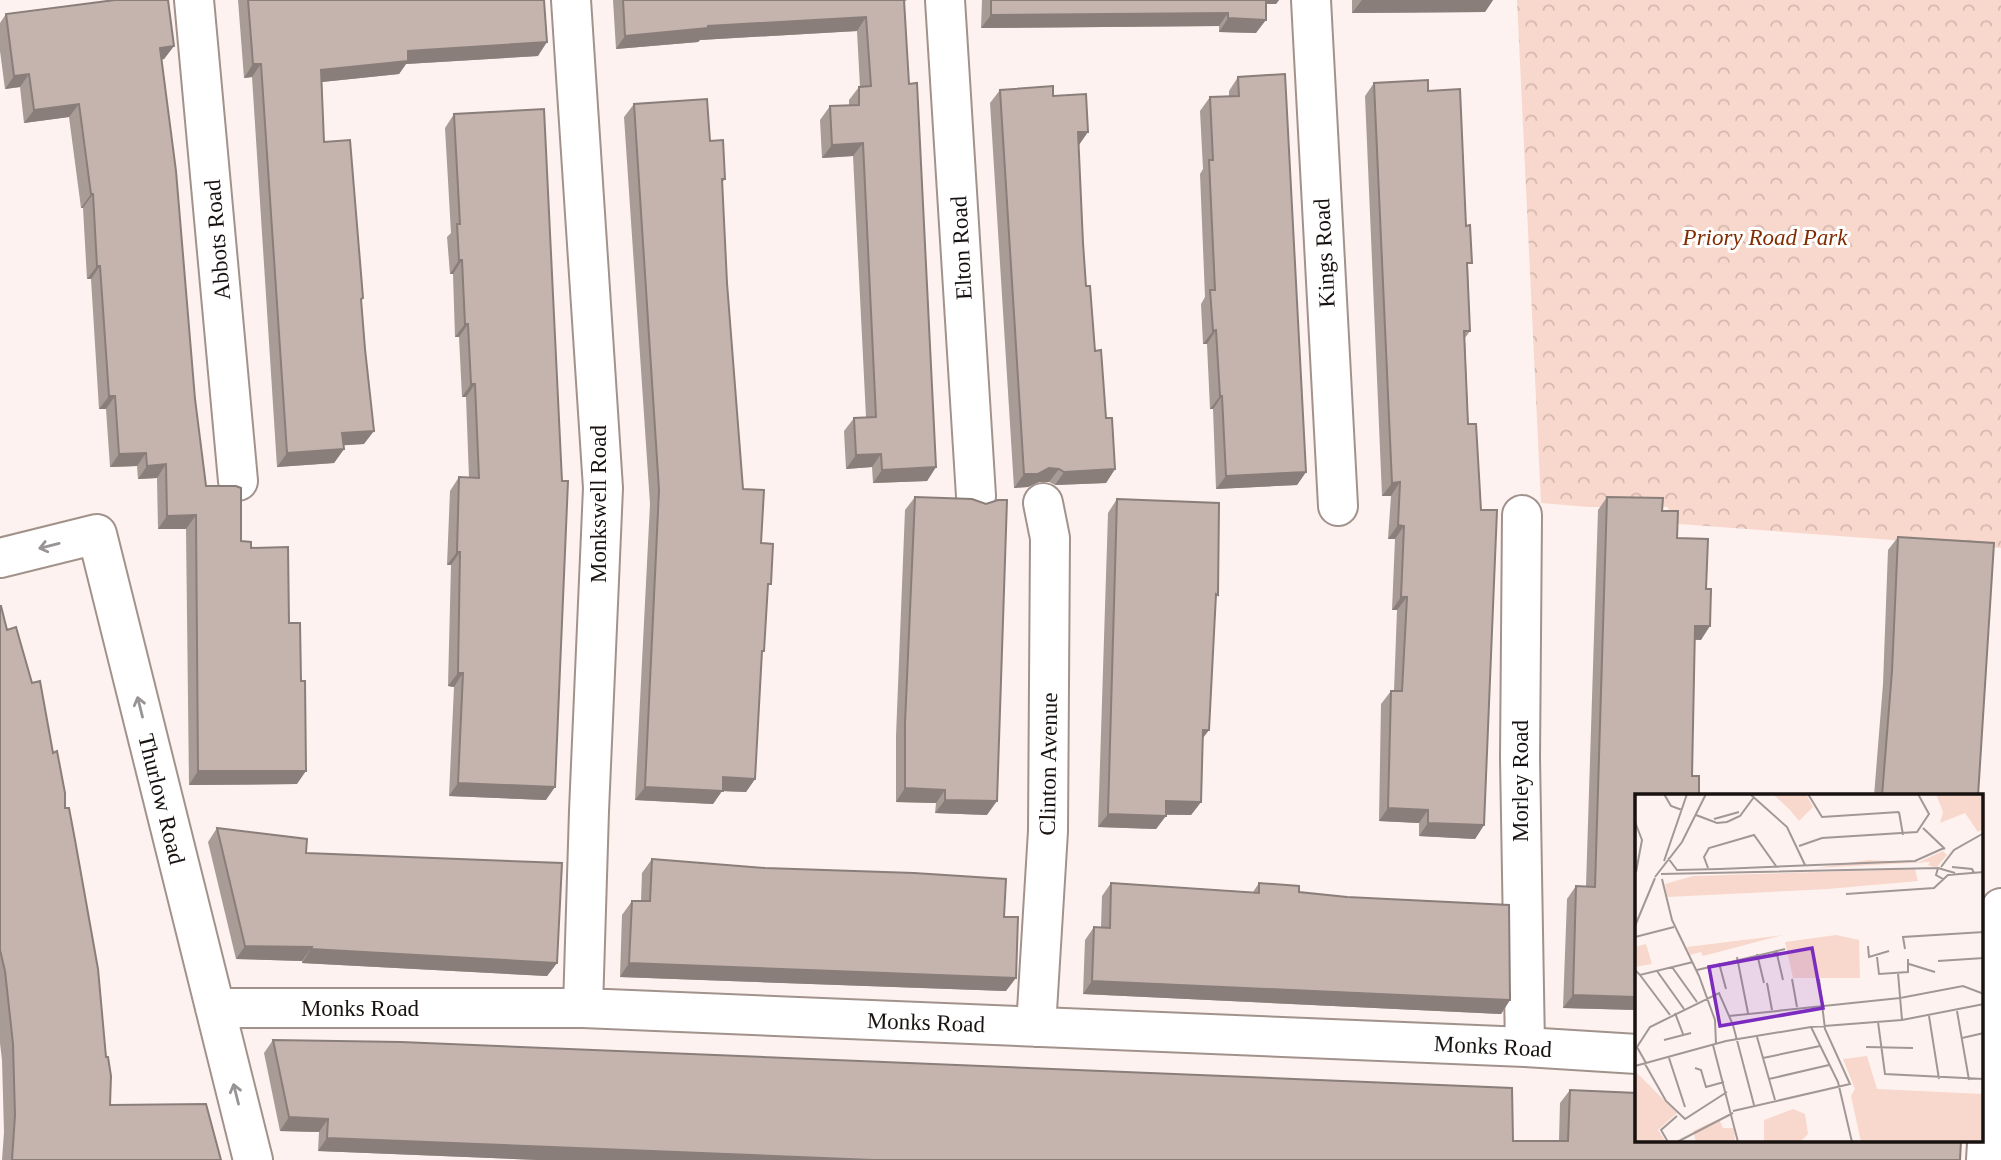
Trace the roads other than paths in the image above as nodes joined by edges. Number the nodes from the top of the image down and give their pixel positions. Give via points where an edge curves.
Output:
1 (194, 0) edge
2 (572, 0) edge
3 (945, 0) edge
4 (1311, 0) edge
5 (238, 481) dead end
6 (976, 496) dead end
7 (1043, 503) dead end
8 (1338, 506) dead end
9 (1522, 515) dead end
10 (0, 558) edge
11 (2001, 908) edge
12 (215, 1008) junction
13 (583, 1008) junction
14 (1036, 1027) junction
15 (1525, 1046) junction
16 (1635, 1054) edge
17 (1991, 1077) edge
18 (253, 1160) edge
19 (1986, 1160) edge

1 - 5 street, Abbots Road
2 - 13 street, Monkswell Road via 603,488
3 - 6 street, Elton Road
4 - 8 street, Kings Road
7 - 14 street, Clinton Avenue via 1050,538 1048,831
9 - 15 street, Morley Road
12 -> 10 street, Thurlow Road via 97,534
11 - 17 street
12 - 13 street, Monks Road
18 -> 12 street, Thurlow Road
13 - 14 street, Monks Road
14 - 15 street, Monks Road
15 - 16 street, Monks Road
17 - 19 street

